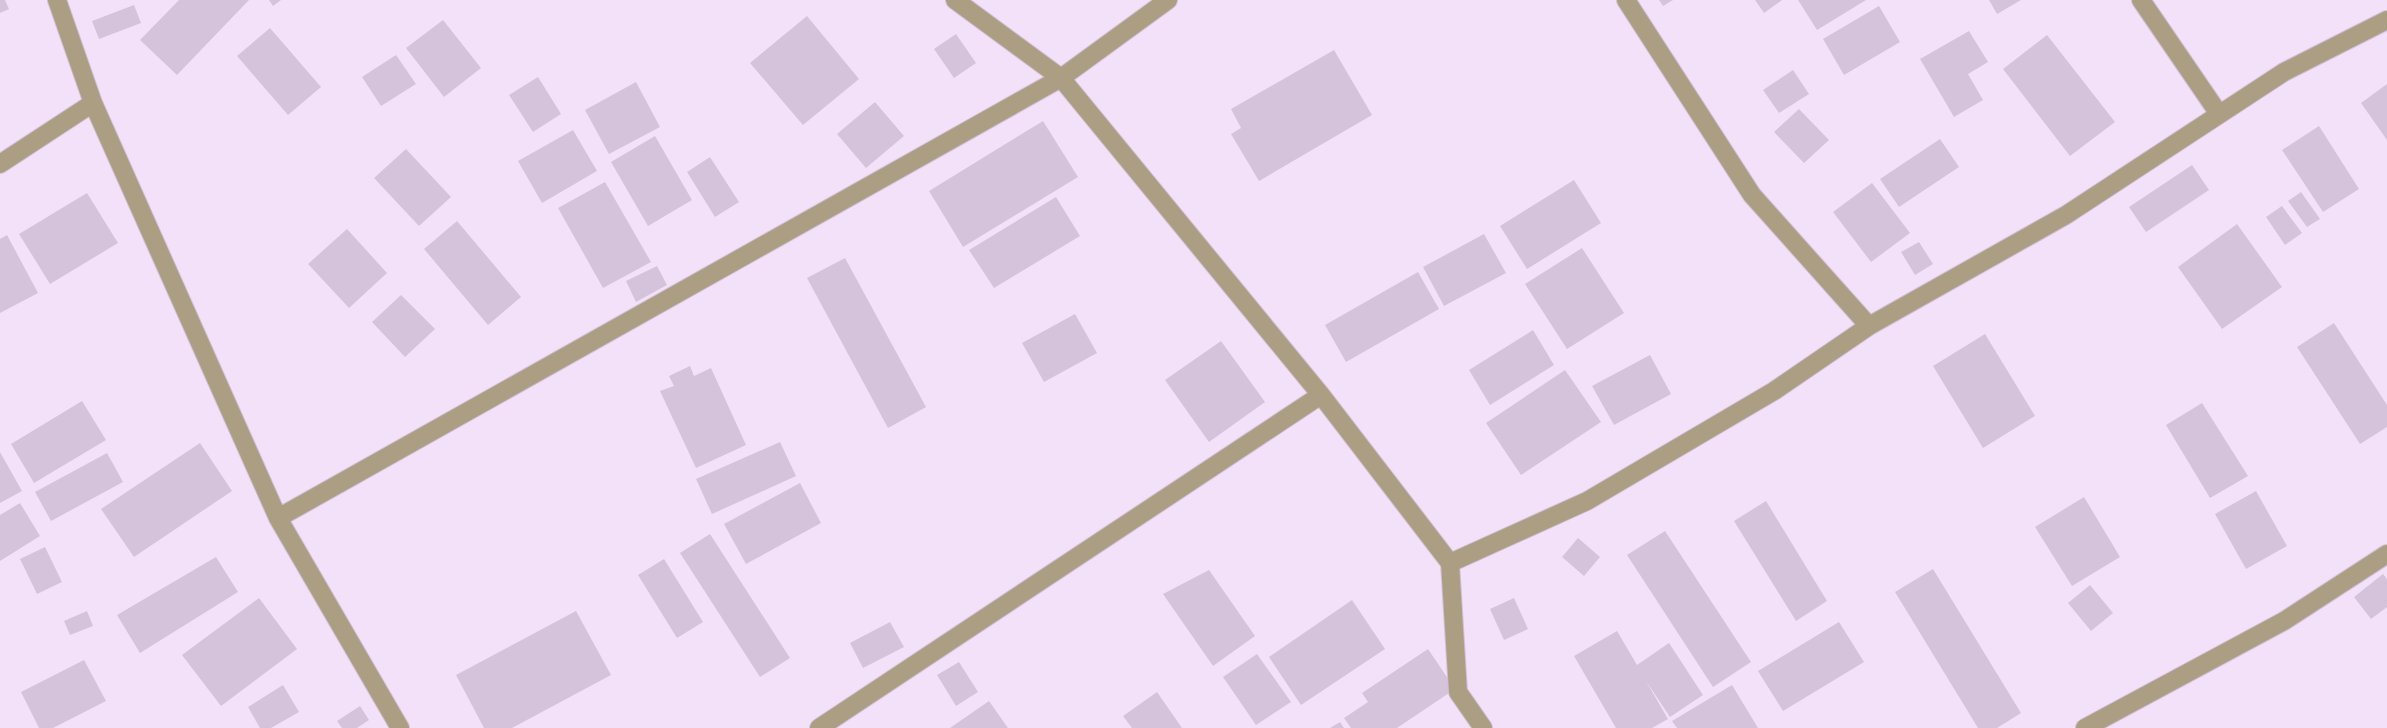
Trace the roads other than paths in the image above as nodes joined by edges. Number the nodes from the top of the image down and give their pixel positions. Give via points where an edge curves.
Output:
1 (57, 0) edge
2 (955, 0) edge
3 (1168, 0) edge
4 (1626, 0) edge
5 (2141, 0) edge
6 (2387, 20) edge
7 (1061, 78) junction
8 (93, 103) junction
9 (2219, 114) junction
10 (0, 164) edge
11 (1869, 326) junction
12 (1321, 395) junction
13 (278, 518) junction
14 (2387, 554) edge
15 (1450, 563) junction
16 (2107, 722) edge
17 (400, 728) edge
18 (819, 728) edge
19 (1483, 728) edge
20 (2085, 728) edge

1 - 8 street
2 - 7 street
3 - 7 street
4 - 11 street via 1752,195
5 - 9 street
6 - 9 street via 2284,72
7 - 12 street
7 - 13 street
8 - 10 street
8 - 13 street
9 - 11 street via 2066,215
11 - 15 street via 1774,391 1587,501
12 - 15 street
12 - 18 street
13 - 17 street
14 - 16 street via 2284,621
15 - 19 street via 1458,692
16 - 20 street

